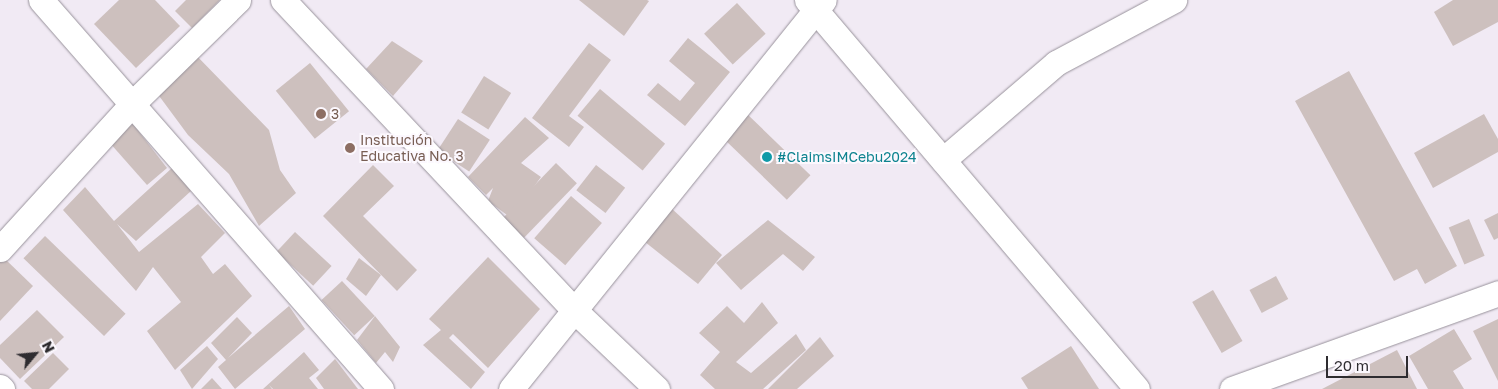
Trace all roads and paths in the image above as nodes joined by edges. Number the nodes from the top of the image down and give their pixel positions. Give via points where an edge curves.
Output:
1 (41, 0) edge
2 (238, 0) edge
3 (283, 0) edge
4 (1174, 0) edge
5 (815, 3) edge
6 (133, 103) junction
7 (943, 160) junction
8 (0, 249) edge
9 (1498, 293) edge
10 (573, 309) junction
11 (381, 389) edge
12 (511, 389) edge
13 (657, 389) edge
14 (1137, 389) edge
15 (1232, 389) edge

1 - 6 street
2 - 6 street
3 - 10 street
4 - 7 street via 1056,62
5 - 7 street
5 - 10 street
6 - 8 street
6 - 11 street
7 - 14 street
9 - 15 street
10 - 12 street
10 - 13 street

